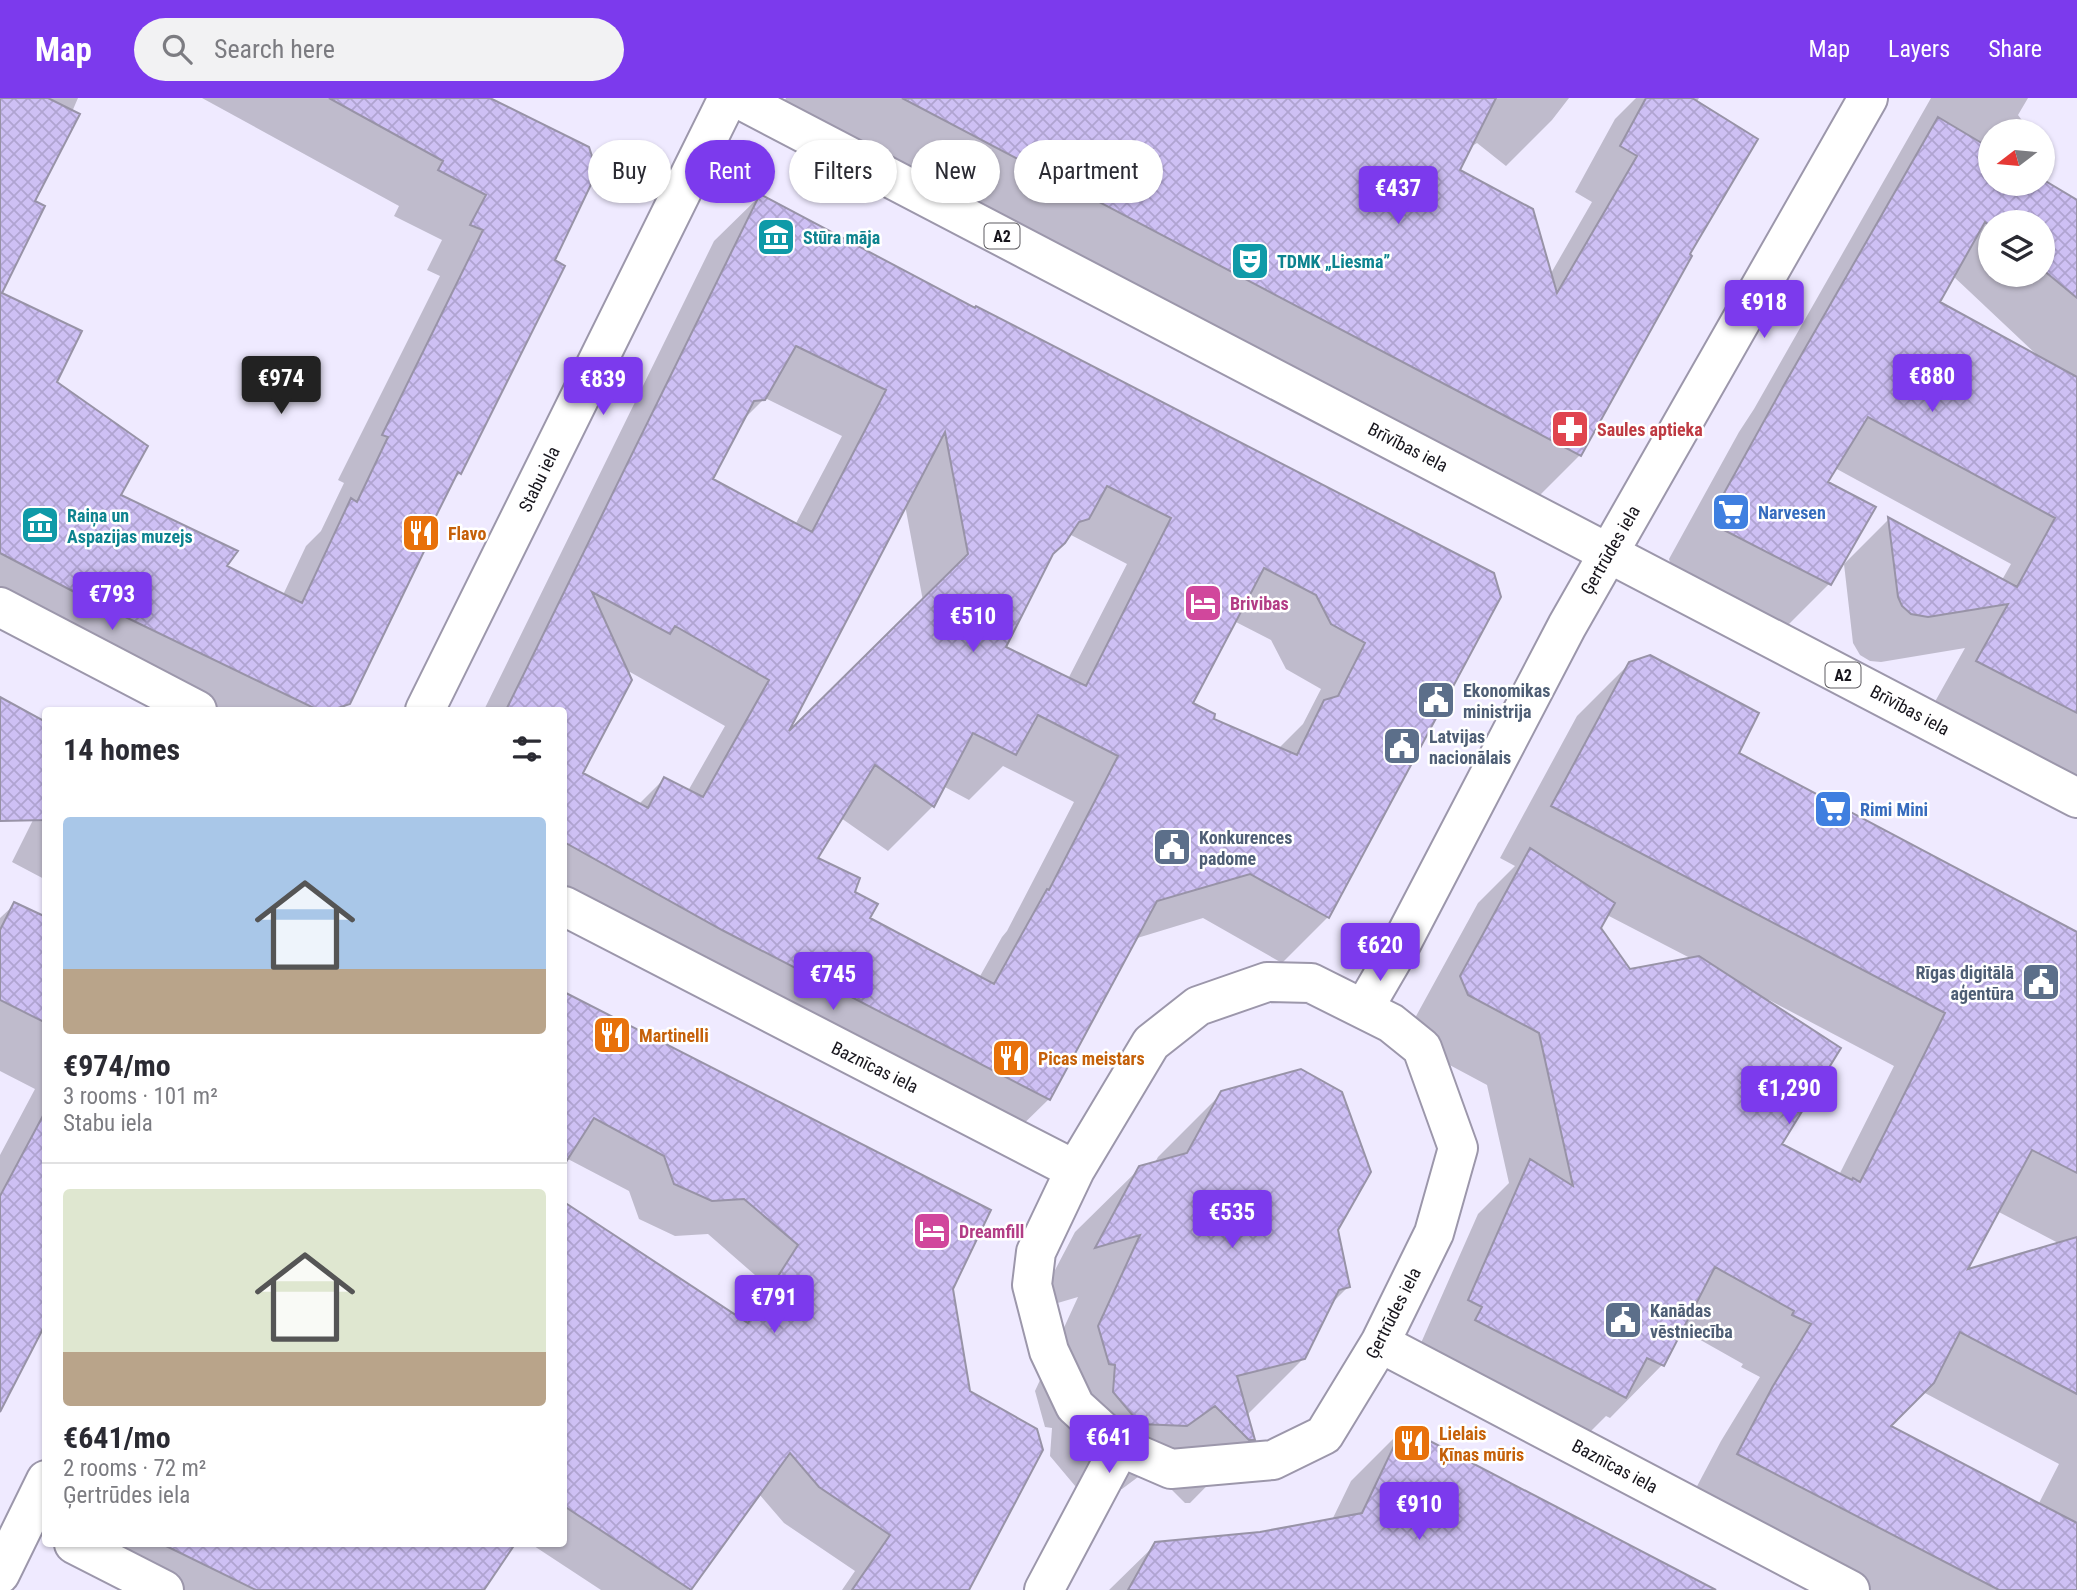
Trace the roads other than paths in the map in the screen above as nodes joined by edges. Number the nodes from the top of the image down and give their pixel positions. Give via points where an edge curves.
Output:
1 (728, 98) edge
2 (737, 98) edge
3 (1868, 98) edge
4 (1609, 551) junction
5 (0, 607) edge
6 (191, 707) edge
7 (426, 707) edge
8 (2077, 798) edge
9 (567, 908) edge
10 (1364, 1009) junction
11 (1075, 1170) junction
12 (1380, 1343) junction
13 (1120, 1447) junction
14 (42, 1487) edge
15 (24, 1518) edge
16 (80, 1547) edge
17 (0, 1574) edge
18 (164, 1590) edge
19 (1044, 1590) edge
20 (1850, 1590) edge

1 - 7 main road, Stabu iela
2 - 4 main road, Brīvības iela / A2
3 - 4 main road, Ģertrūdes iela
4 - 8 main road, Brīvības iela / A2
4 - 10 main road, Ģertrūdes iela
5 - 6 main road
9 - 11 main road, Baznīcas iela
10 - 11 main road, Ģertrūdes iela via 1311,983 1267,982 1198,1006 1151,1043
10 - 12 main road, Ģertrūdes iela via 1422,1048 1458,1148 1434,1233
11 - 13 main road, Ģertrūdes iela via 1036,1252 1032,1285 1049,1351 1075,1406
12 - 13 main road, Ģertrūdes iela via 1324,1435 1273,1460 1171,1469
12 - 20 main road, Baznīcas iela
13 - 19 main road
14 - 15 main road
15 - 17 main road
16 - 18 main road

